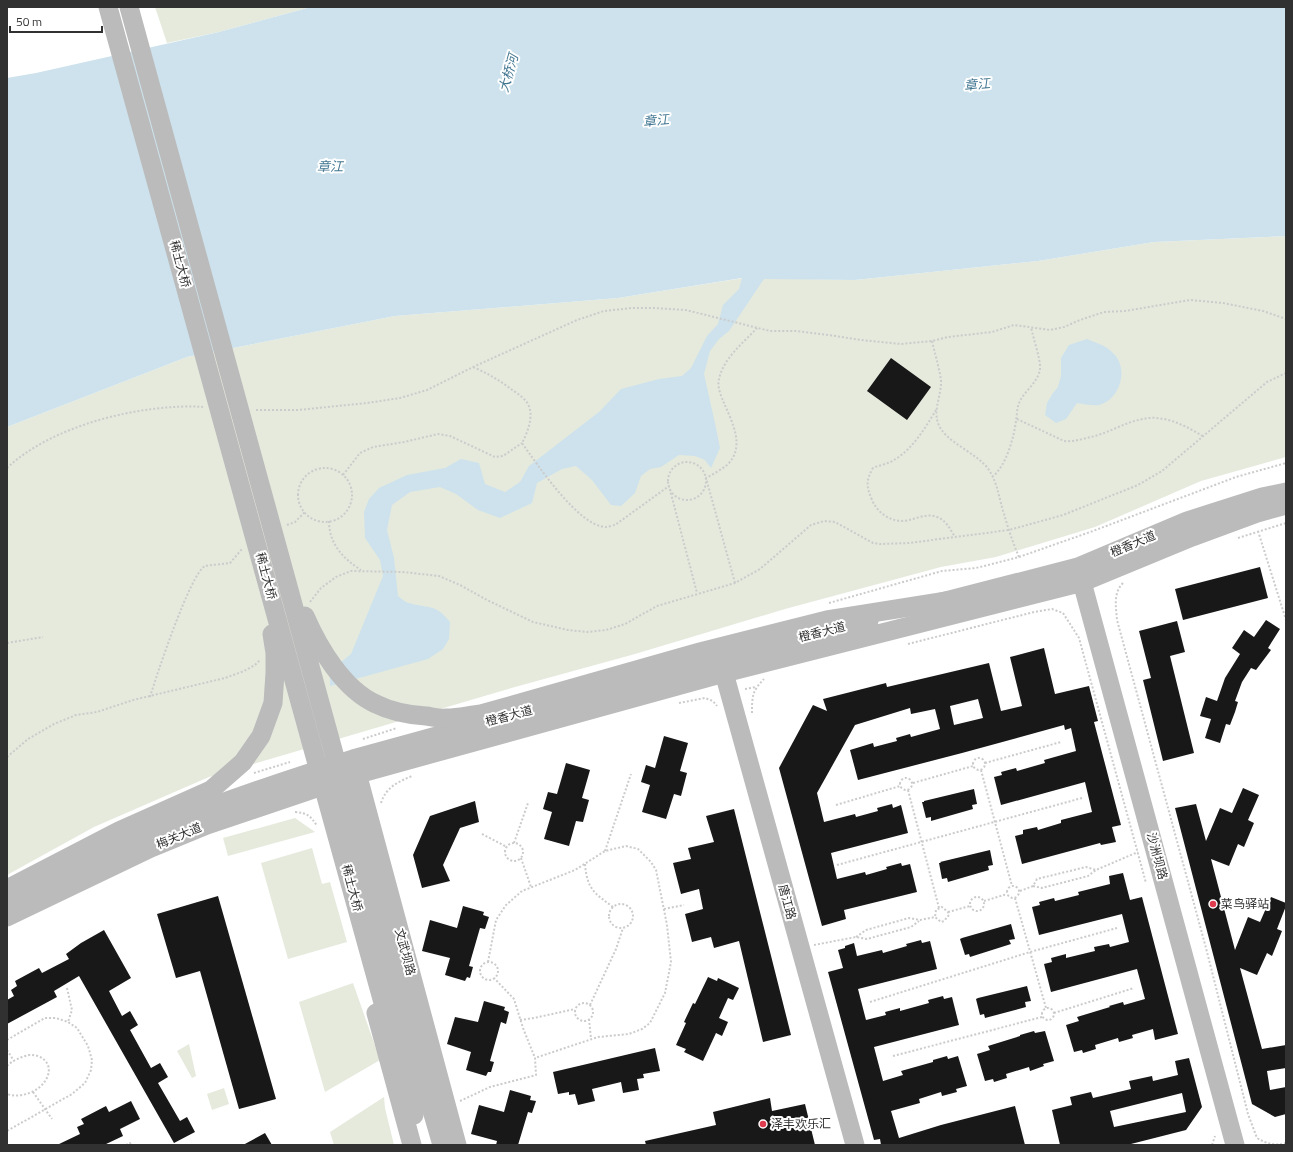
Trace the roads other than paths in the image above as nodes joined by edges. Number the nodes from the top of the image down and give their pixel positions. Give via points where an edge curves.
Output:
1 (108, 7) edge
2 (129, 7) edge
3 (1286, 492) edge
4 (1286, 505) edge
5 (283, 567) junction
6 (265, 571) junction
7 (1080, 575) junction
8 (952, 600) junction
9 (722, 666) junction
10 (356, 767) junction
11 (311, 781) junction
12 (7, 888) edge
13 (7, 901) edge
14 (7, 917) edge
15 (422, 1111) junction
16 (412, 1145) edge
17 (423, 1145) edge
18 (442, 1145) edge
19 (457, 1145) edge
20 (855, 1145) edge
21 (1235, 1145) edge

1 - 6 main road, 稀土大桥, bridge
2 - 5 main road, 稀土大桥, bridge
3 - 7 main road, 橙香大道 via 1262,497 1188,521
4 - 7 main road, 橙香大道
5 - 8 main road, bridge via 310,628 326,656 359,693 375,704 393,711 447,718 481,714 700,652 827,620
5 - 15 main road, 稀土大桥, bridge
6 - 12 main road, bridge via 275,653 273,703 261,736 242,762 211,790 119,831
6 - 15 main road, 稀土大桥, bridge
7 - 8 main road, 橙香大道
7 - 9 main road, 橙香大道
7 - 21 main road, 沙洲坝路
8 - 9 main road, 橙香大道
9 - 10 main road, 橙香大道
9 - 20 main road, 唐江路
10 - 11 main road, 梅关大道
10 - 19 main road, 文武坝路
11 - 13 main road, 梅关大道 via 200,811
11 - 14 main road, 梅关大道 via 151,848
11 - 16 main road via 322,810
15 - 17 main road, 稀土大桥
15 - 18 main road, 稀土大桥

